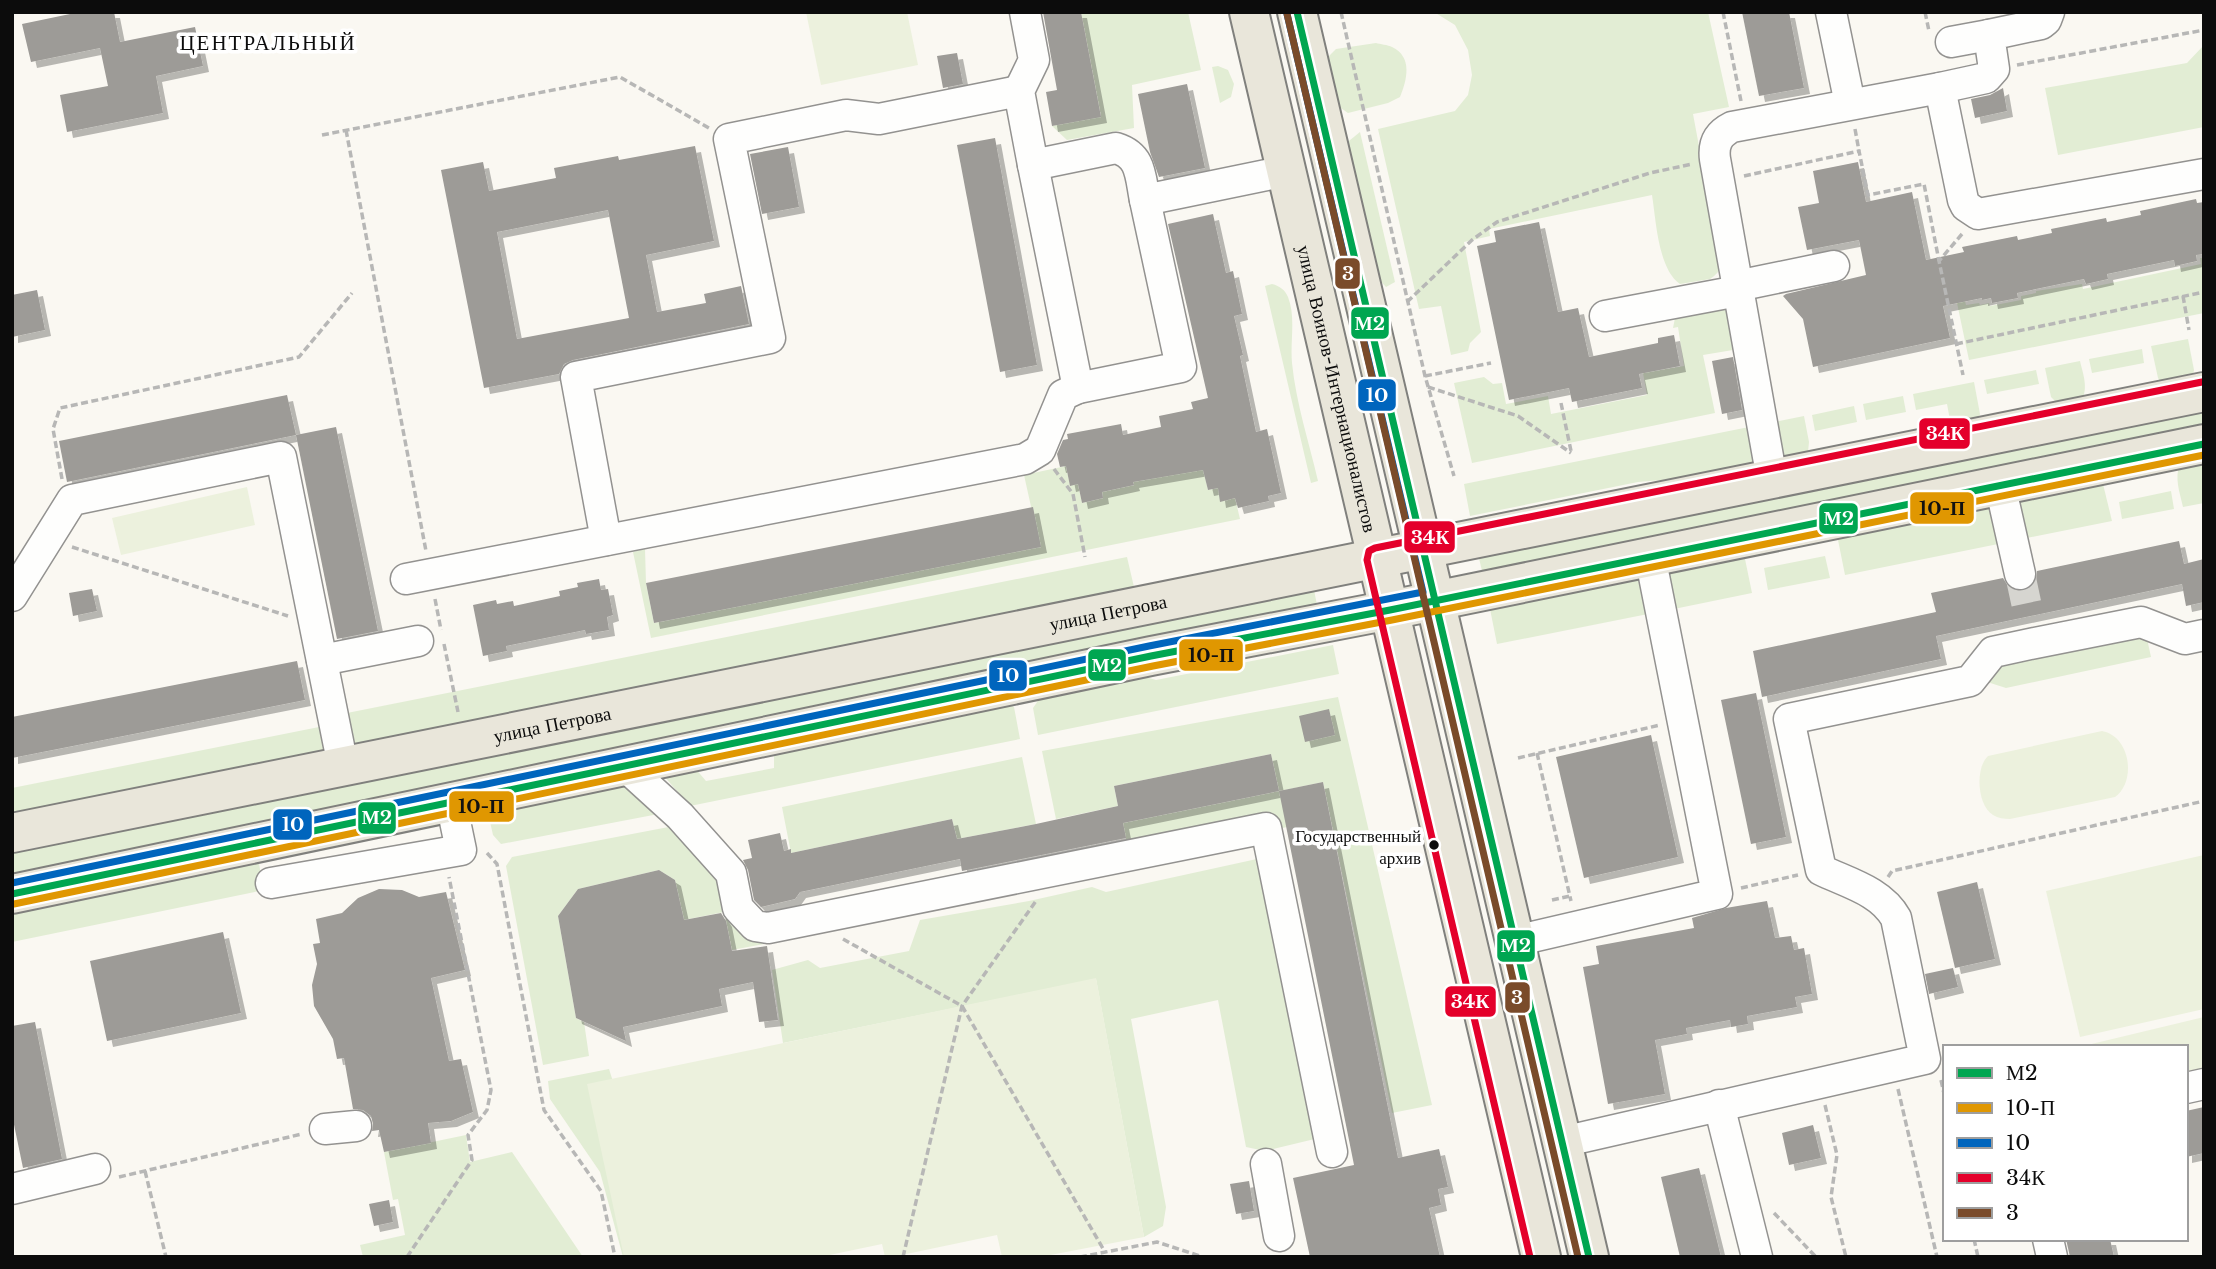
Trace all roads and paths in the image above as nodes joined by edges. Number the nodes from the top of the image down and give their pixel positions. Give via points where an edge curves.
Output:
1 (1025, 12) edge
2 (1249, 12) edge
3 (1297, 12) edge
4 (1341, 12) edge
5 (1723, 12) edge
6 (1831, 12) edge
7 (2049, 12) edge
8 (2204, 30) edge
9 (1989, 35) junction
10 (1951, 42) dead end
11 (1994, 69) junction
12 (1940, 88) junction
13 (1019, 90) junction
14 (1850, 104) junction
15 (1746, 124) junction
16 (346, 130) junction
17 (322, 135) dead end
18 (729, 139) junction
19 (1033, 164) junction
20 (1717, 170) junction
21 (1286, 171) junction
22 (2204, 174) edge
23 (1145, 200) junction
24 (1978, 214) junction
25 (1940, 261) junction
26 (1834, 266) dead end
27 (1737, 288) junction
28 (2204, 292) edge
29 (352, 293) dead end
30 (2183, 296) junction
31 (1407, 302) junction
32 (1605, 316) dead end
33 (2189, 330) dead end
34 (1956, 344) junction
35 (1491, 362) dead end
36 (1963, 375) dead end
37 (1425, 376) junction
38 (1428, 387) junction
39 (1078, 388) junction
40 (2204, 392) edge
41 (1561, 403) dead end
42 (2204, 444) edge
43 (1040, 450) junction
44 (1454, 476) dead end
45 (1772, 479) junction
46 (2000, 485) junction
47 (68, 507) junction
48 (47, 539) junction
49 (606, 540) junction
50 (1423, 548) junction
51 (1650, 556) junction
52 (1085, 557) dead end
53 (1377, 558) junction
54 (2020, 575) tunnel mouth
55 (418, 576) junction
56 (12, 596) edge
57 (1436, 600) junction
58 (1390, 610) junction
59 (314, 624) junction
60 (2204, 635) edge
61 (418, 641) dead end
62 (322, 660) junction
63 (452, 684) dead end
64 (1682, 719) junction
65 (1537, 753) junction
66 (1518, 758) dead end
67 (343, 766) junction
68 (625, 766) junction
69 (2204, 801) edge
70 (450, 802) junction
71 (12, 833) edge
72 (487, 855) dead end
73 (1821, 870) junction
74 (1058, 871) junction
75 (449, 877) dead end
76 (271, 883) dead end
77 (12, 894) edge
78 (1717, 894) junction
79 (1875, 895) junction
80 (1570, 896) junction
81 (1552, 900) dead end
82 (809, 920) junction
83 (1577, 926) junction
84 (1515, 941) junction
85 (962, 1006) junction
86 (1893, 1067) junction
87 (1820, 1083) junction
88 (1719, 1105) junction
89 (356, 1126) dead end
90 (325, 1129) joint
91 (1562, 1142) junction
92 (1332, 1152) dead end
93 (1266, 1164) dead end
94 (95, 1169) joint
95 (145, 1171) junction
96 (12, 1189) edge
97 (1772, 1211) dead end
98 (1279, 1236) dead end
99 (1105, 1252) junction
100 (166, 1257) edge
101 (407, 1257) edge
102 (615, 1257) edge
103 (903, 1257) edge
104 (1080, 1257) edge
105 (1203, 1257) edge
106 (1541, 1257) edge
107 (1589, 1257) edge
108 (1757, 1257) edge
109 (1816, 1257) edge
110 (1846, 1257) edge
111 (1937, 1257) edge

1 - 13 lane via 1034,60
2 - 21 main road, улица Воинов-Интернационалистов
3 - 50 main road
4 - 31 path
5 - 15 path
6 - 14 lane
7 - 9 lane via 2041,24
8 - 11 path
9 - 10 lane
9 - 11 lane
11 - 12 lane via 1986,78
12 - 14 lane
12 - 24 lane via 1963,200
13 - 18 lane via 879,119 846,115
13 - 19 lane
14 - 15 lane
15 - 20 lane via 1719,136
16 - 17 path
16 - 18 path via 620,77
16 - 55 path
18 - 49 lane via 770,338 576,377
19 - 23 lane via 1116,148 1129,152
19 - 39 lane
20 - 25 path via 1859,151 1868,195 1924,184
20 - 27 lane
20 - 31 path via 1650,173 1497,222
21 - 23 lane
21 - 53 main road, улица Воинов-Интернационалистов
22 - 24 lane
23 - 39 lane via 1181,367
24 - 25 path
25 - 34 path
26 - 27 lane
27 - 32 lane
27 - 45 lane
28 - 30 path
29 - 47 path via 299,357 61,408 53,429
30 - 33 path
30 - 34 path
31 - 37 path
34 - 36 path
35 - 37 path
37 - 38 path
38 - 41 path via 1518,416 1571,453
38 - 44 path
39 - 43 lane via 1063,395
40 - 45 main road, улица Петрова
42 - 46 main road
43 - 49 lane via 1025,459
43 - 52 path via 1073,494
45 - 50 main road, улица Петрова
46 - 51 main road
46 - 54 lane
47 - 48 lane
47 - 59 lane via 72,500 281,457
48 - 56 lane
48 - 59 path
49 - 55 lane
50 - 53 main road, улица Петрова
50 - 57 main road
51 - 57 main road
51 - 64 lane
53 - 58 main road, улица Воинов-Интернационалистов
53 - 67 main road, улица Петрова
55 - 63 path
57 - 58 main road
57 - 84 main road
58 - 68 main road
58 - 106 main road, улица Воинов-Интернационалистов
59 - 62 lane
60 - 73 lane via 2185,639 2141,622 2032,629 1993,652 1970,681 1789,719
61 - 62 lane
62 - 67 lane
64 - 65 path
64 - 78 lane
65 - 66 path
65 - 80 path
67 - 71 main road, улица Петрова
68 - 70 main road
68 - 82 lane via 731,873 738,908 755,926
69 - 79 path via 1892,871
70 - 76 lane via 461,850
70 - 77 main road
72 - 102 path via 497,864 544,1110 601,1191
73 - 78 path
73 - 79 lane
74 - 82 lane
74 - 85 path
74 - 92 lane via 1266,828
75 - 101 path via 491,1090 487,1110 468,1135 472,1160
78 - 83 lane
79 - 86 lane via 1889,905 1896,918 1925,1059
80 - 81 path
80 - 83 path
82 - 85 path
83 - 84 lane
84 - 91 main road
85 - 99 path
85 - 103 path
86 - 87 lane
86 - 111 path
87 - 88 lane
87 - 110 path via 1838,1155 1831,1197
88 - 91 lane
88 - 108 lane
89 - 90 lane
90 - 95 path
91 - 107 main road
93 - 98 lane
94 - 95 path via 115,1178
94 - 96 lane
95 - 100 path
97 - 109 path
99 - 104 path
99 - 105 path via 1157,1242

